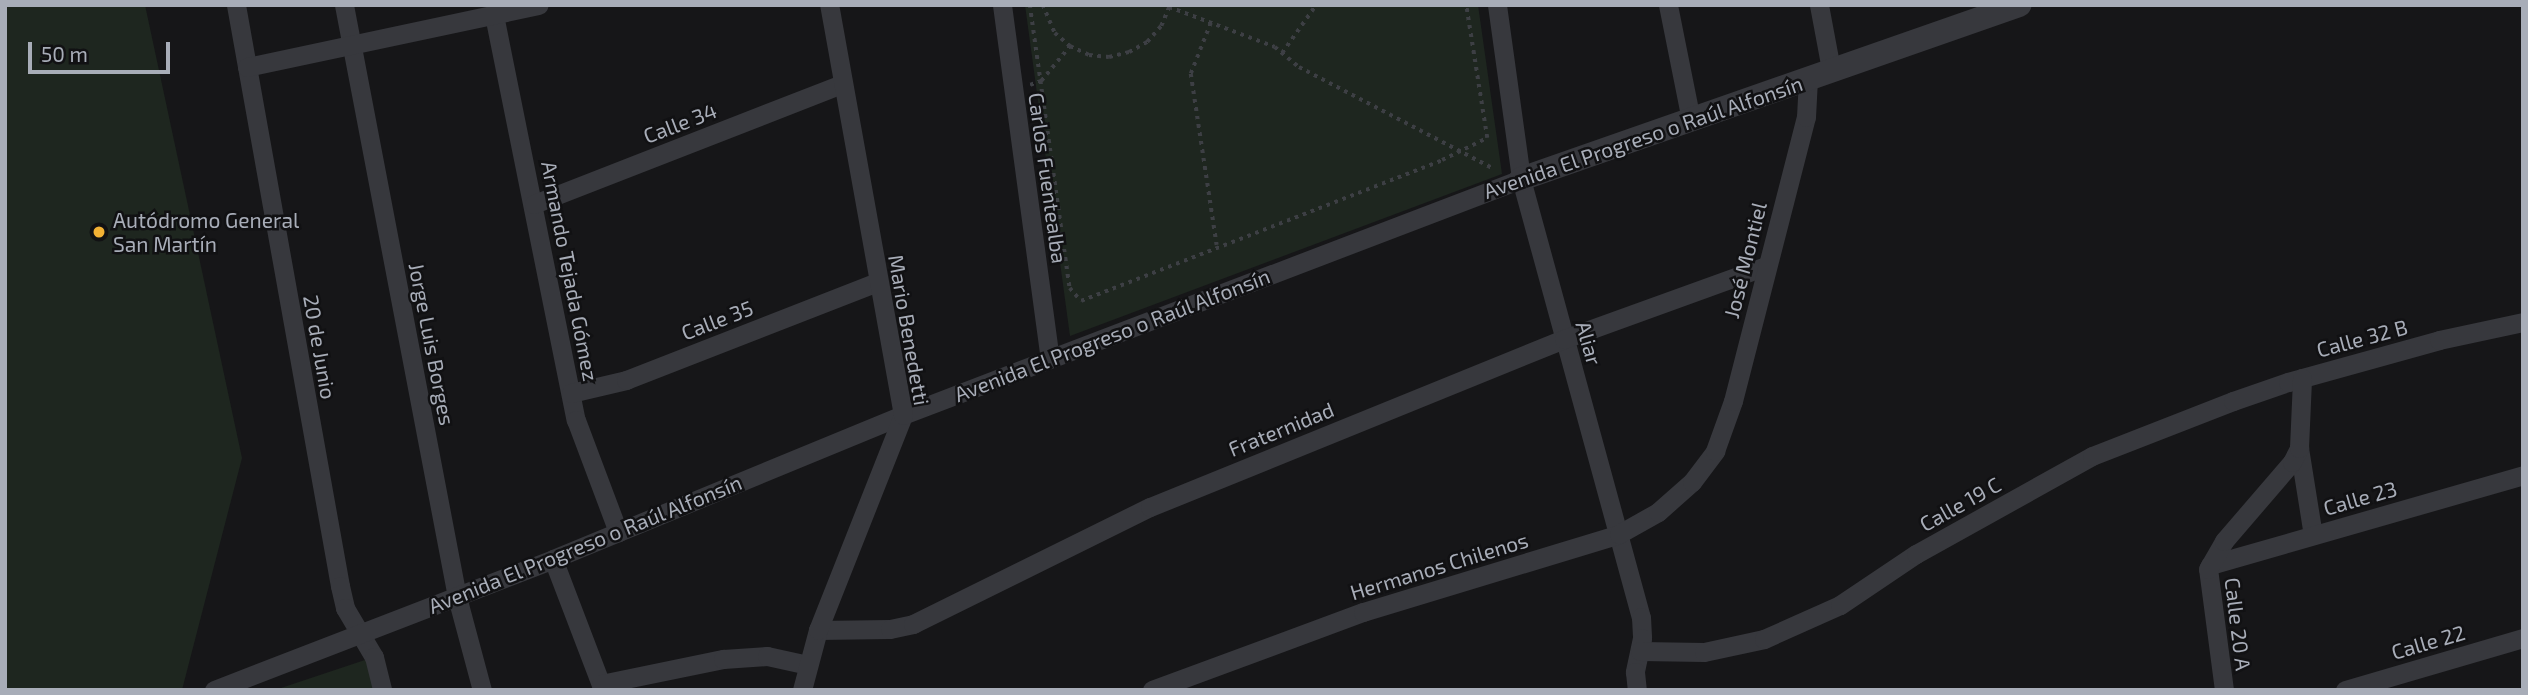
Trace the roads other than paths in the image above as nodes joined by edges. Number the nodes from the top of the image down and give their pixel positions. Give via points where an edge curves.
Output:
1 (236, 5) edge
2 (344, 5) edge
3 (538, 5) edge
4 (829, 5) edge
5 (1002, 5) edge
6 (1497, 5) edge
7 (1668, 5) edge
8 (1819, 5) edge
9 (516, 8) edge
10 (2007, 8) edge
11 (494, 15) junction
12 (352, 46) junction
13 (247, 67) junction
14 (1831, 69) junction
15 (1808, 79) junction
16 (842, 84) junction
17 (1691, 120) junction
18 (1516, 181) junction
19 (534, 204) junction
20 (1766, 267) junction
21 (878, 282) junction
22 (2523, 322) edge
23 (1564, 339) junction
24 (1050, 358) junction
25 (2302, 378) junction
26 (571, 393) junction
27 (903, 415) junction
28 (2299, 448) junction
29 (1715, 451) joint
30 (2523, 475) edge
31 (618, 532) junction
32 (1619, 534) junction
33 (2313, 535) junction
34 (553, 559) junction
35 (2210, 565) junction
36 (457, 597) junction
37 (818, 630) junction
38 (361, 632) junction
39 (2523, 638) edge
40 (1640, 651) junction
41 (808, 664) junction
42 (602, 687) edge
43 (214, 690) edge
44 (382, 690) edge
45 (482, 690) edge
46 (802, 690) edge
47 (1152, 690) edge
48 (1637, 690) edge
49 (2224, 690) edge
50 (2345, 690) edge

1 - 13 street, 20 de Junio
2 - 12 street, Jorge Luis Borges
3 - 9 street
4 - 16 street, Mario Benedetti
5 - 24 street, Carlos Fuentealba
6 - 18 street, Aliar
7 - 17 street
8 - 14 street
9 - 11 street
10 - 14 street, Avenida El Progreso o Raúl Alfonsín
11 - 12 street
11 - 19 street, Armando Tejada Gómez
12 - 13 street
12 - 36 street, Jorge Luis Borges
13 - 38 street, 20 de Junio via 340,586 345,608
14 - 15 street, Avenida El Progreso o Raúl Alfonsín
15 - 17 street, Avenida El Progreso o Raúl Alfonsín
15 - 20 street, José Montiel via 1807,117
16 - 19 street, Calle 34
16 - 21 street, Mario Benedetti
17 - 18 street, Avenida El Progreso o Raúl Alfonsín
18 - 23 street, Aliar
18 - 24 street, Avenida El Progreso o Raúl Alfonsín
19 - 26 street, Armando Tejada Gómez
20 - 23 street, Fraternidad
20 - 29 street, José Montiel via 1733,401
21 - 26 street, Calle 35 via 626,380
21 - 27 street, Mario Benedetti
22 - 25 street, Calle 32 B
23 - 32 street, Aliar
23 - 37 street, Fraternidad via 1150,507 913,624 890,629
24 - 27 street, Avenida El Progreso o Raúl Alfonsín
25 - 28 street, Calle 32 B
25 - 40 street, Calle 19 C via 2092,457 1916,554 1840,605 1798,626 1704,652
26 - 31 street, Armando Tejada Gómez via 576,420
27 - 31 street, Avenida El Progreso o Raúl Alfonsín
27 - 37 street, Mario Benedetti
28 - 33 street, Calle 32 B
28 - 35 street via 2292,463 2224,541
29 - 32 street, Hermanos Chilenos via 1692,482 1658,512
30 - 33 street, Calle 23
31 - 34 street, Avenida El Progreso o Raúl Alfonsín
32 - 40 street, Aliar via 1641,617
32 - 47 street, Hermanos Chilenos via 1363,612
33 - 35 street, Calle 23
34 - 36 street, Avenida El Progreso o Raúl Alfonsín
34 - 42 street
35 - 49 street, Calle 20 A via 2208,584
36 - 38 street, Avenida El Progreso o Raúl Alfonsín
36 - 45 street, Jorge Luis Borges
37 - 41 street, Mario Benedetti
38 - 43 street, Avenida El Progreso o Raúl Alfonsín
38 - 44 street, 20 de Junio via 374,657
39 - 50 street, Calle 22
40 - 48 street, Aliar
41 - 42 street via 767,656 723,659
41 - 46 street, Mario Benedetti

